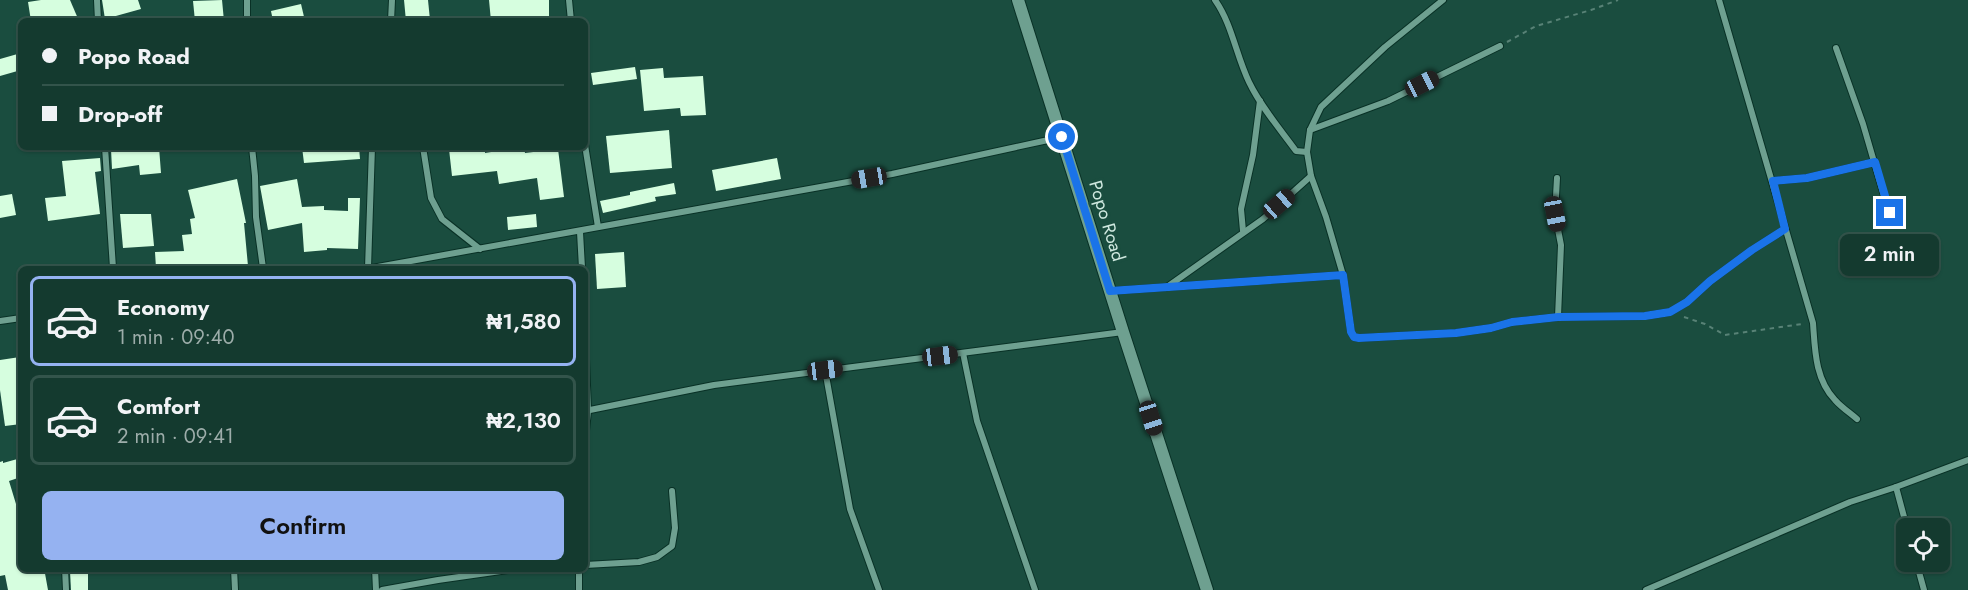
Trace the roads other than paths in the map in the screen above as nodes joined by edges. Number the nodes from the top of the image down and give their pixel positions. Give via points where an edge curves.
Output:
1 (96, 0) edge
2 (247, 0) edge
3 (392, 0) edge
4 (569, 0) edge
5 (1018, 0) edge
6 (1443, 0) edge
7 (1719, 0) edge
8 (1216, 1) edge
9 (98, 18) edge
10 (247, 18) edge
11 (391, 18) edge
12 (571, 18) edge
13 (1500, 46) road end
14 (1836, 48) dead end
15 (1260, 101) junction
16 (1310, 130) junction
17 (1062, 137) junction
18 (105, 150) edge
19 (252, 150) edge
20 (372, 150) edge
21 (423, 150) edge
22 (586, 150) edge
23 (1307, 152) junction
24 (1875, 162) junction
25 (1311, 176) junction
26 (1557, 178) dead end
27 (1773, 181) junction
28 (1890, 213) dead end
29 (598, 227) junction
30 (1785, 229) junction
31 (1242, 231) junction
32 (580, 232) junction
33 (480, 249) junction
34 (113, 266) edge
35 (263, 266) edge
36 (370, 266) edge
37 (382, 266) edge
38 (582, 266) edge
39 (1343, 275) junction
40 (1166, 288) junction
41 (1110, 291) junction
42 (1558, 317) junction
43 (18, 318) edge
44 (0, 321) edge
45 (1123, 332) junction
46 (963, 353) junction
47 (825, 370) junction
48 (588, 411) edge
49 (1857, 419) dead end
50 (1968, 460) edge
51 (1896, 487) junction
52 (672, 491) dead end
53 (1904, 518) edge
54 (588, 565) edge
55 (65, 572) edge
56 (234, 572) edge
57 (375, 572) edge
58 (493, 572) edge
59 (579, 572) edge
60 (1919, 572) edge
61 (66, 590) edge
62 (235, 590) edge
63 (376, 590) edge
64 (382, 590) edge
65 (579, 590) edge
66 (879, 590) edge
67 (1035, 590) edge
68 (1207, 590) edge
69 (1646, 590) edge
70 (1924, 590) edge

1 - 9 street
2 - 10 street
3 - 11 street
4 - 12 street
5 - 17 main road, Popo Road
6 - 16 street via 1321,107
7 - 27 street
8 - 15 street
13 - 16 street via 1388,101
14 - 24 street
15 - 23 street via 1296,152
15 - 31 street via 1241,209
16 - 23 street
17 - 29 street via 892,174
17 - 41 main road, Popo Road
18 - 34 street
19 - 35 street
20 - 36 street
21 - 33 street via 431,198 442,219
22 - 29 street
23 - 25 street
24 - 27 street via 1807,178
24 - 28 street
25 - 31 street via 1263,219
25 - 39 street
26 - 42 street via 1555,214 1561,245
27 - 30 street
29 - 32 street
30 - 42 street via 1670,312
30 - 49 street via 1813,323 1822,383 1834,400
31 - 40 street
32 - 33 street
32 - 38 street
33 - 37 street
39 - 40 street
39 - 42 street via 1351,332 1359,338 1456,333
40 - 41 street
41 - 45 main road, Popo Road
43 - 44 street
45 - 46 street
45 - 68 main road, Popo Road
46 - 47 street
46 - 67 street via 977,421
47 - 48 street via 714,385
47 - 66 street via 850,509
50 - 51 street
51 - 53 street
51 - 69 street via 1850,502
52 - 54 street via 672,546 657,557 639,562
55 - 61 street
56 - 62 street
57 - 63 street
58 - 64 street
59 - 65 street
60 - 70 street

